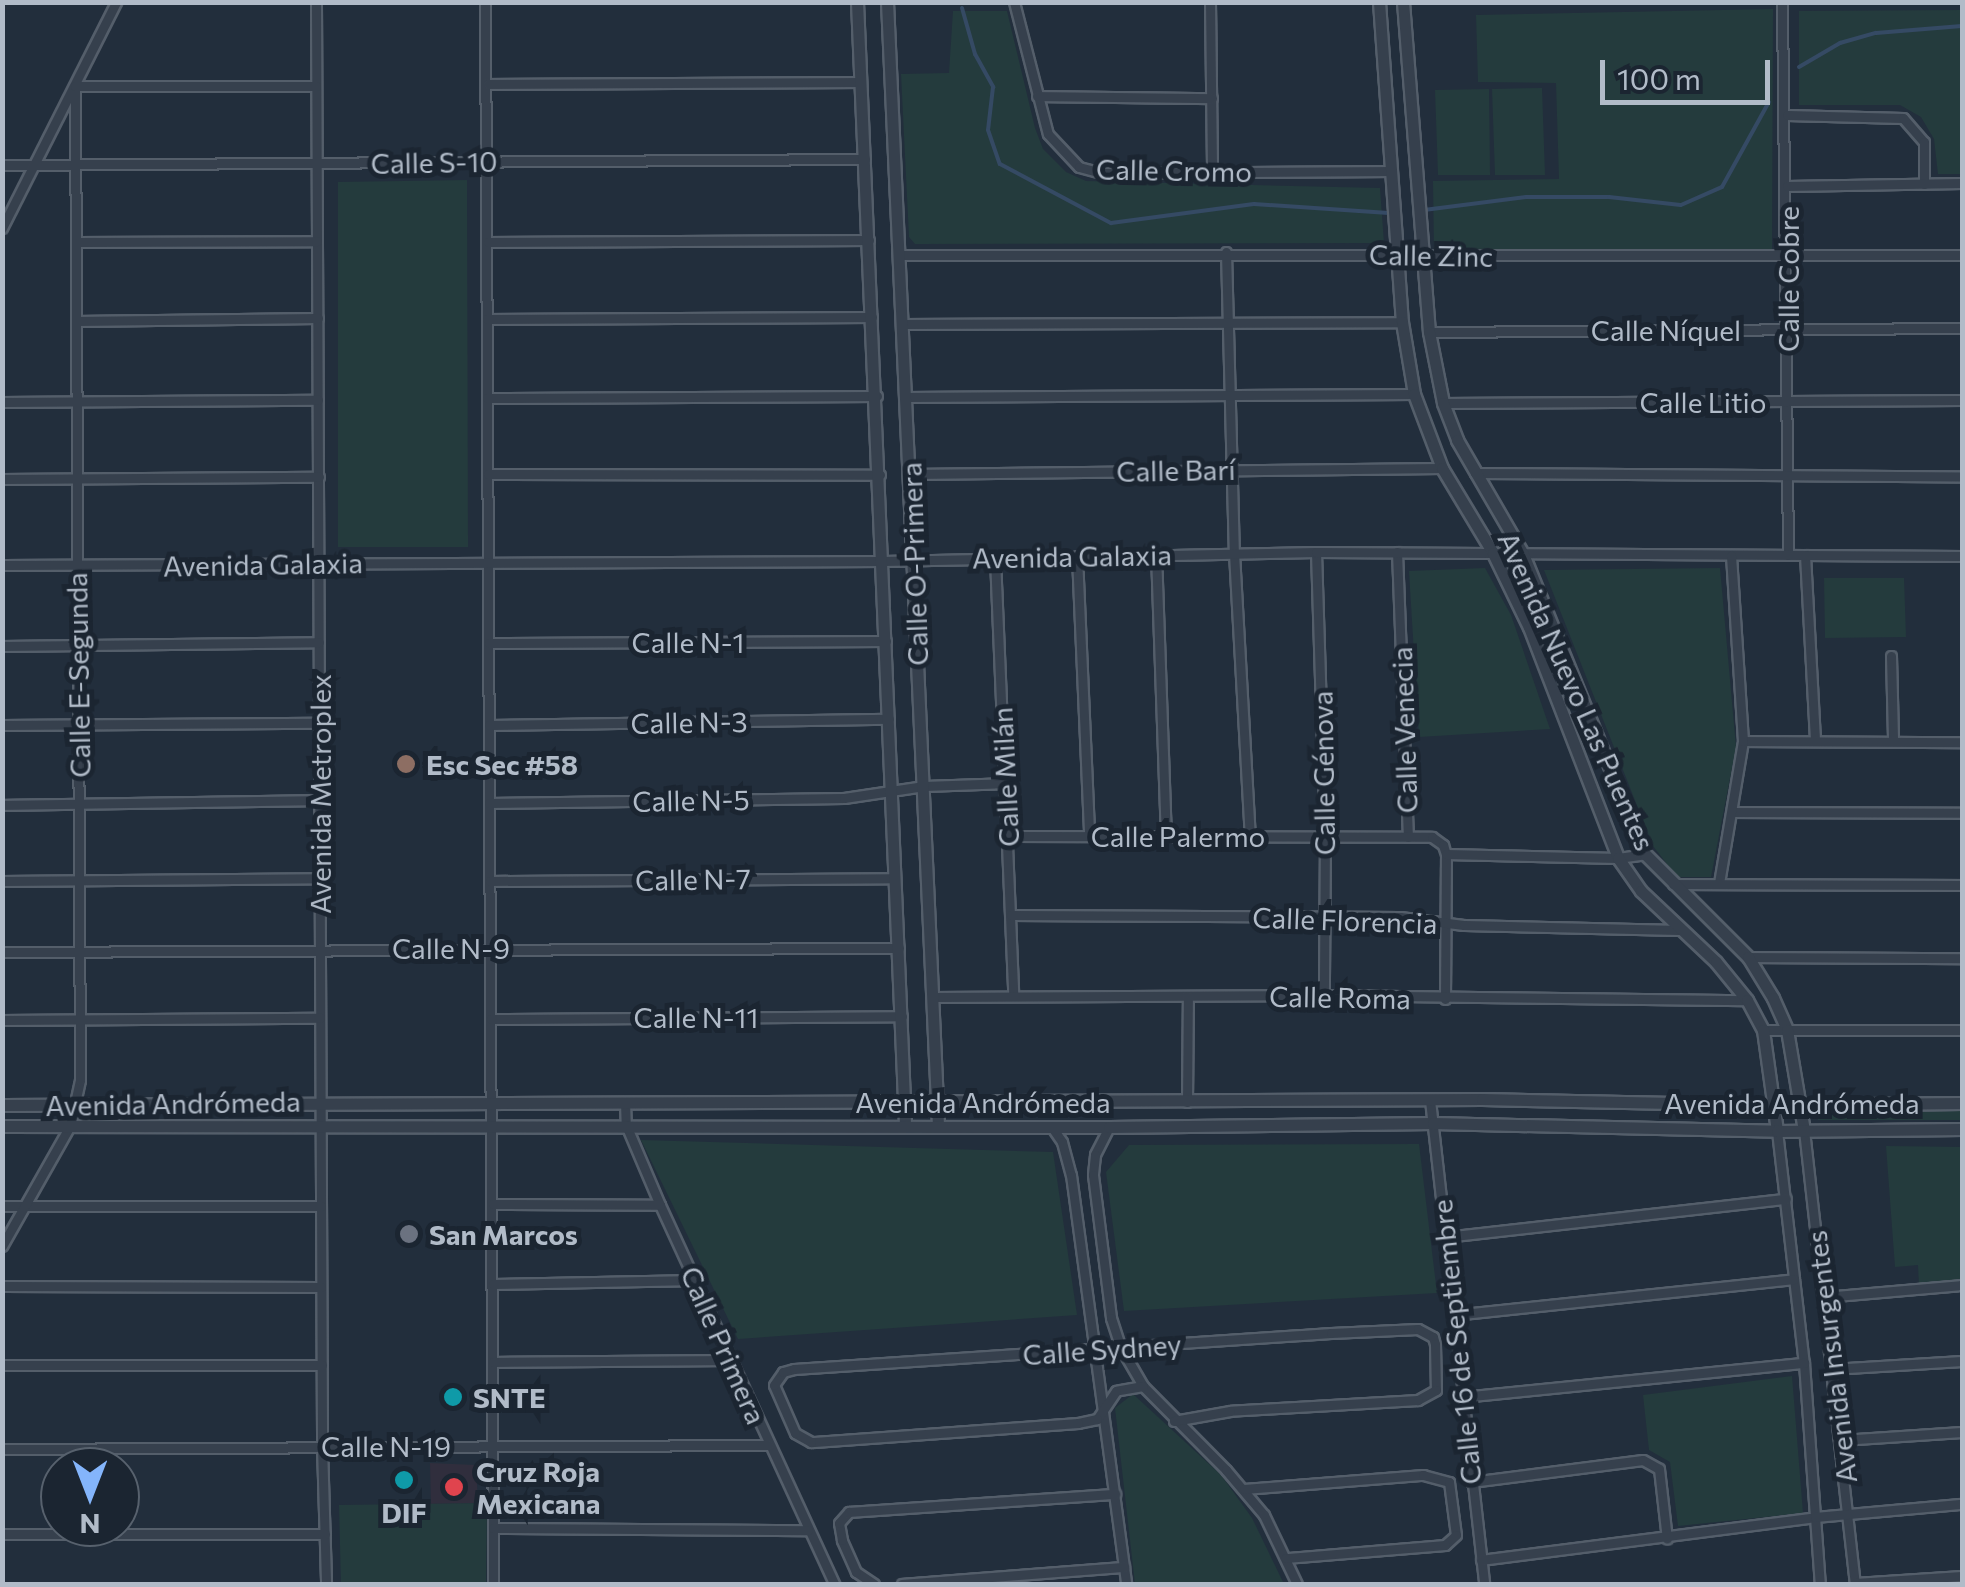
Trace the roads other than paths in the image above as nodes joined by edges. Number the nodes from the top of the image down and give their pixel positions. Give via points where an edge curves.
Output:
1 (116, 2) edge
2 (316, 2) edge
3 (485, 2) edge
4 (856, 2) edge
5 (887, 2) edge
6 (1014, 2) edge
7 (1210, 2) edge
8 (1378, 2) edge
9 (1403, 2) edge
10 (1782, 2) edge
11 (860, 82) junction
12 (488, 84) junction
13 (75, 86) junction
14 (316, 86) junction
15 (1037, 96) junction
16 (1212, 98) junction
17 (1787, 115) junction
18 (865, 159) junction
19 (488, 161) junction
20 (316, 163) junction
21 (75, 164) junction
22 (34, 165) junction
23 (2, 166) edge
24 (1390, 171) junction
25 (1212, 173) junction
26 (1962, 183) edge
27 (1924, 184) junction
28 (1787, 186) junction
29 (2, 228) edge
30 (869, 240) junction
31 (317, 241) junction
32 (76, 242) junction
33 (488, 242) junction
34 (1226, 252) junction
35 (1962, 254) edge
36 (900, 256) junction
37 (1396, 256) junction
38 (1424, 256) junction
39 (1788, 258) junction
40 (872, 317) junction
41 (318, 318) junction
42 (487, 319) junction
43 (76, 320) junction
44 (1402, 322) junction
45 (1228, 323) junction
46 (903, 324) junction
47 (1962, 328) edge
48 (1788, 330) junction
49 (1429, 332) junction
50 (1414, 394) junction
51 (877, 396) junction
52 (1230, 396) junction
53 (907, 397) junction
54 (487, 398) junction
55 (318, 400) junction
56 (1962, 400) edge
57 (2, 402) edge
58 (1788, 402) junction
59 (76, 403) junction
60 (1443, 403) junction
61 (1442, 468) junction
62 (1232, 469) junction
63 (1475, 473) junction
64 (488, 474) junction
65 (911, 474) junction
66 (880, 475) junction
67 (1788, 476) junction
68 (1962, 476) edge
69 (320, 477) junction
70 (2, 479) edge
71 (76, 480) junction
72 (1316, 552) junction
73 (1397, 552) junction
74 (1234, 553) junction
75 (1156, 554) junction
76 (1493, 554) junction
77 (1523, 554) junction
78 (1731, 554) junction
79 (1788, 555) junction
80 (1804, 555) junction
81 (1077, 556) junction
82 (1962, 556) edge
83 (995, 558) junction
84 (914, 560) junction
85 (488, 561) junction
86 (883, 561) junction
87 (321, 563) junction
88 (2, 565) edge
89 (77, 566) junction
90 (886, 641) junction
91 (320, 642) junction
92 (489, 643) junction
93 (77, 645) junction
94 (2, 646) edge
95 (1891, 656) dead end
96 (889, 718) junction
97 (320, 722) junction
98 (77, 724) junction
99 (2, 725) edge
100 (488, 725) junction
101 (1815, 740) junction
102 (1892, 740) junction
103 (1743, 741) junction
104 (1962, 742) edge
105 (1006, 783) junction
106 (924, 786) junction
107 (891, 792) junction
108 (320, 800) junction
109 (489, 803) junction
110 (79, 804) junction
111 (2, 805) edge
112 (1732, 812) junction
113 (1962, 813) edge
114 (1166, 835) junction
115 (1008, 836) junction
116 (1089, 836) junction
117 (1250, 836) junction
118 (1408, 836) junction
119 (1325, 837) junction
120 (1446, 854) junction
121 (1645, 854) junction
122 (1618, 858) junction
123 (320, 878) junction
124 (895, 878) junction
125 (78, 880) junction
126 (2, 881) edge
127 (490, 881) junction
128 (1719, 883) junction
129 (1673, 884) junction
130 (1962, 885) edge
131 (1011, 914) junction
132 (1325, 916) junction
133 (1446, 924) junction
134 (1678, 930) junction
135 (491, 948) junction
136 (898, 948) junction
137 (320, 950) junction
138 (2, 952) edge
139 (80, 952) junction
140 (1748, 958) junction
141 (1962, 958) edge
142 (1324, 995) junction
143 (1013, 996) junction
144 (1188, 996) junction
145 (933, 997) junction
146 (1445, 999) junction
147 (1747, 1000) junction
148 (902, 1016) junction
149 (320, 1018) junction
150 (491, 1019) junction
151 (2, 1020) edge
152 (80, 1021) junction
153 (1762, 1030) junction
154 (1788, 1030) junction
155 (1962, 1030) edge
156 (1430, 1100) junction
157 (320, 1102) junction
158 (625, 1102) junction
159 (904, 1102) junction
160 (1188, 1102) junction
161 (492, 1103) junction
162 (936, 1103) junction
163 (1962, 1103) edge
164 (77, 1104) junction
165 (2, 1105) edge
166 (1774, 1105) junction
167 (1800, 1105) junction
168 (1432, 1122) junction
169 (320, 1124) junction
170 (492, 1125) junction
171 (626, 1125) junction
172 (2, 1126) edge
173 (70, 1126) junction
174 (905, 1126) junction
175 (938, 1126) junction
176 (1051, 1126) junction
177 (1109, 1128) junction
178 (1962, 1129) edge
179 (1804, 1130) junction
180 (1777, 1131) junction
181 (1786, 1200) junction
182 (493, 1204) junction
183 (660, 1205) junction
184 (2, 1206) edge
185 (26, 1206) junction
186 (321, 1206) junction
187 (1445, 1237) junction
188 (2, 1246) edge
189 (1106, 1278) junction
190 (1794, 1279) junction
191 (696, 1280) junction
192 (1086, 1281) junction
193 (492, 1284) junction
194 (1962, 1285) edge
195 (2, 1286) edge
196 (321, 1287) junction
197 (1824, 1298) junction
198 (1453, 1316) junction
199 (1121, 1348) junction
200 (1095, 1350) junction
201 (732, 1360) junction
202 (1962, 1361) edge
203 (493, 1362) junction
204 (1804, 1363) junction
205 (2, 1365) edge
206 (322, 1365) junction
207 (1831, 1370) junction
208 (1143, 1386) junction
209 (1462, 1397) junction
210 (1104, 1413) junction
211 (1174, 1421) junction
212 (1962, 1432) edge
213 (1841, 1440) junction
214 (769, 1445) junction
215 (322, 1446) junction
216 (493, 1446) junction
217 (2, 1450) edge
218 (1471, 1482) junction
219 (1244, 1488) junction
220 (1116, 1494) junction
221 (1962, 1504) edge
222 (1850, 1514) junction
223 (1816, 1517) junction
224 (493, 1528) junction
225 (808, 1530) junction
226 (2, 1534) edge
227 (325, 1534) junction
228 (1667, 1539) junction
229 (1286, 1558) junction
230 (1480, 1560) junction
231 (1124, 1567) junction
232 (1962, 1576) edge
233 (326, 1584) edge
234 (493, 1584) edge
235 (834, 1584) edge
236 (874, 1584) edge
237 (902, 1584) edge
238 (1126, 1584) edge
239 (1298, 1584) edge
240 (1484, 1584) edge
241 (1820, 1584) edge
242 (1855, 1584) edge

1 - 13 street
2 - 14 street, Avenida Metroplex
3 - 12 street
4 - 11 street, Calle O-Primera
5 - 36 street, Calle O-Primera
6 - 15 street, Calle Cromo
7 - 16 street
8 - 24 street, Avenida Nuevo Las Puentes
9 - 38 street, Avenida Nuevo Las Puentes
10 - 17 street, Calle Cobre
11 - 12 street
11 - 18 street, Calle O-Primera
12 - 19 street
13 - 14 street
13 - 21 street, Calle E-Segunda
13 - 22 street
14 - 20 street, Avenida Metroplex
15 - 16 street
15 - 25 street, Calle Cromo via 1048,134 1079,167
16 - 25 street
17 - 27 street via 1903,118 1924,142
17 - 28 street, Calle Cobre
18 - 19 street, Calle S-10
18 - 30 street, Calle O-Primera
19 - 20 street, Calle S-10
19 - 33 street
20 - 21 street, Calle S-10
20 - 31 street, Avenida Metroplex
21 - 22 street, Calle S-10
21 - 32 street, Calle E-Segunda
22 - 23 street, Calle S-10
22 - 29 street
24 - 25 street, Calle Cromo
24 - 37 street, Avenida Nuevo Las Puentes
26 - 27 street
27 - 28 street
28 - 39 street, Calle Cobre
30 - 33 street
30 - 40 street, Calle O-Primera
31 - 32 street
31 - 41 street, Avenida Metroplex
32 - 43 street, Calle E-Segunda
33 - 42 street
34 - 36 street, Calle Zinc
34 - 37 street, Calle Zinc
34 - 45 street
35 - 39 street, Calle Zinc
36 - 46 street, Calle O-Primera
37 - 38 street, Calle Zinc
37 - 44 street, Avenida Nuevo Las Puentes
38 - 39 street, Calle Zinc
38 - 49 street, Avenida Nuevo Las Puentes
39 - 48 street, Calle Cobre
40 - 42 street
40 - 51 street, Calle O-Primera
41 - 43 street
41 - 55 street, Avenida Metroplex
42 - 54 street
43 - 59 street, Calle E-Segunda
44 - 45 street
44 - 50 street, Avenida Nuevo Las Puentes
45 - 46 street
45 - 52 street
46 - 53 street, Calle O-Primera
47 - 48 street, Calle Níquel
48 - 49 street, Calle Níquel
48 - 58 street, Calle Cobre
49 - 60 street, Avenida Nuevo Las Puentes
50 - 52 street
50 - 61 street, Avenida Nuevo Las Puentes
51 - 54 street
51 - 66 street, Calle O-Primera
52 - 53 street
52 - 62 street
53 - 65 street, Calle O-Primera
54 - 64 street
55 - 59 street
55 - 69 street, Avenida Metroplex
56 - 58 street, Calle Litio
57 - 59 street
58 - 60 street, Calle Litio
58 - 67 street, Calle Cobre
59 - 71 street, Calle E-Segunda
60 - 63 street, Avenida Nuevo Las Puentes
61 - 62 street, Calle Barí
61 - 76 street, Avenida Nuevo Las Puentes
62 - 65 street, Calle Barí
62 - 74 street
63 - 67 street
63 - 77 street, Avenida Nuevo Las Puentes
64 - 66 street
64 - 85 street
65 - 84 street, Calle O-Primera
66 - 86 street, Calle O-Primera
67 - 68 street
67 - 79 street, Calle Cobre
69 - 71 street
69 - 87 street, Avenida Metroplex
70 - 71 street
71 - 89 street, Calle E-Segunda
72 - 73 street, Avenida Galaxia
72 - 74 street, Avenida Galaxia
72 - 119 street, Calle Génova
73 - 76 street, Avenida Galaxia
73 - 118 street, Calle Venecia
74 - 75 street, Avenida Galaxia
74 - 117 street
75 - 81 street, Avenida Galaxia
75 - 114 street
76 - 77 street, Avenida Galaxia
76 - 122 street, Avenida Nuevo Las Puentes
77 - 78 street, Avenida Galaxia
77 - 121 street, Avenida Nuevo Las Puentes
78 - 79 street, Avenida Galaxia
78 - 103 street
79 - 80 street, Avenida Galaxia
80 - 82 street, Avenida Galaxia
80 - 101 street
81 - 83 street, Avenida Galaxia
81 - 116 street
83 - 84 street, Avenida Galaxia
83 - 105 street, Calle Milán
84 - 86 street, Avenida Galaxia
84 - 106 street, Calle O-Primera
85 - 86 street, Avenida Galaxia
85 - 87 street, Avenida Galaxia
85 - 92 street
86 - 90 street, Calle O-Primera
87 - 89 street, Avenida Galaxia
87 - 91 street, Avenida Metroplex
88 - 89 street, Avenida Galaxia
89 - 93 street, Calle E-Segunda
90 - 92 street, Calle N-1
90 - 96 street, Calle O-Primera
91 - 93 street
91 - 97 street, Avenida Metroplex
92 - 100 street
93 - 94 street
93 - 98 street, Calle E-Segunda
95 - 102 street
96 - 100 street, Calle N-3
96 - 107 street, Calle O-Primera
97 - 98 street
97 - 108 street, Avenida Metroplex
98 - 99 street
98 - 110 street, Calle E-Segunda
100 - 109 street
101 - 102 street
101 - 103 street
102 - 104 street
103 - 112 street
105 - 106 street, Calle N-5
105 - 115 street, Calle Milán
106 - 107 street, Calle N-5
106 - 145 street, Calle O-Primera
107 - 109 street, Calle N-5
107 - 124 street, Calle O-Primera
108 - 110 street
108 - 123 street, Avenida Metroplex
109 - 127 street
110 - 111 street
110 - 125 street, Calle E-Segunda
112 - 113 street
112 - 128 street
114 - 116 street, Calle Palermo
114 - 117 street, Calle Palermo
115 - 116 street, Calle Palermo
115 - 131 street, Calle Milán
117 - 119 street, Calle Palermo
118 - 119 street, Calle Palermo
118 - 120 street, Calle Venecia via 1432,837
119 - 132 street, Calle Génova
120 - 122 street
120 - 133 street
121 - 122 street
121 - 129 street, Avenida Nuevo Las Puentes
122 - 134 street, Avenida Nuevo Las Puentes
123 - 125 street
123 - 137 street, Avenida Metroplex
124 - 127 street, Calle N-7
124 - 136 street, Calle O-Primera
125 - 126 street
125 - 139 street, Calle E-Segunda
127 - 135 street
128 - 129 street
128 - 130 street
129 - 140 street, Avenida Nuevo Las Puentes
131 - 132 street, Calle Florencia
131 - 143 street, Calle Milán
132 - 133 street, Calle Florencia
132 - 142 street, Calle Génova
133 - 134 street, Calle Florencia
133 - 146 street
134 - 147 street, Avenida Nuevo Las Puentes
135 - 136 street, Calle N-9
135 - 137 street, Calle N-9
135 - 150 street
136 - 148 street, Calle O-Primera
137 - 139 street, Calle N-9
137 - 149 street, Avenida Metroplex
138 - 139 street, Calle N-9
139 - 152 street, Calle E-Segunda
140 - 141 street
140 - 154 street, Avenida Nuevo Las Puentes
142 - 144 street, Calle Roma
142 - 146 street, Calle Roma
143 - 144 street, Calle Roma
143 - 145 street, Calle Roma
144 - 160 street
145 - 162 street, Calle O-Primera
146 - 147 street, Calle Roma
147 - 153 street, Avenida Nuevo Las Puentes
148 - 150 street, Calle N-11
148 - 159 street, Calle O-Primera
149 - 152 street
149 - 157 street, Avenida Metroplex
150 - 161 street
151 - 152 street
152 - 164 street, Calle E-Segunda
153 - 154 street
153 - 166 street, Avenida Nuevo Las Puentes
154 - 155 street
154 - 167 street, Avenida Nuevo Las Puentes
156 - 160 street, Avenida Andrómeda
156 - 166 street, Avenida Andrómeda
156 - 168 street, Calle 16 de Septiembre
157 - 161 street, Avenida Andrómeda
157 - 164 street, Avenida Andrómeda
157 - 169 street, Avenida Metroplex
158 - 159 street, Avenida Andrómeda
158 - 161 street, Avenida Andrómeda
158 - 171 street, Calle Primera
159 - 162 street, Avenida Andrómeda
159 - 174 street, Calle O-Primera
160 - 162 street, Avenida Andrómeda
161 - 170 street
162 - 175 street, Calle O-Primera
163 - 167 street, Avenida Andrómeda
164 - 165 street, Avenida Andrómeda
164 - 173 street, Calle E-Segunda
166 - 167 street, Avenida Andrómeda
166 - 180 street, Avenida Nuevo Las Puentes
167 - 179 street, Avenida Nuevo Las Puentes
168 - 177 street, Avenida Andrómeda
168 - 180 street, Avenida Andrómeda
168 - 187 street, Calle 16 de Septiembre
169 - 170 street, Avenida Andrómeda
169 - 173 street, Avenida Andrómeda
169 - 186 street, Avenida Metroplex
170 - 171 street, Avenida Andrómeda
170 - 182 street
171 - 174 street, Avenida Andrómeda
171 - 183 street, Calle Primera
172 - 173 street, Avenida Andrómeda
173 - 185 street, Calle E-Segunda
174 - 175 street, Avenida Andrómeda
175 - 176 street, Avenida Andrómeda
176 - 177 street, Avenida Andrómeda
176 - 192 street via 1071,1174
177 - 189 street via 1093,1175
178 - 179 street, Avenida Andrómeda
179 - 180 street, Avenida Andrómeda
179 - 197 street, Avenida Insurgentes
180 - 181 street, Avenida Insurgentes
181 - 187 street
181 - 190 street, Avenida Insurgentes
182 - 183 street
182 - 193 street
183 - 191 street, Calle Primera
184 - 185 street
185 - 186 street
185 - 188 street, Calle E-Segunda
186 - 196 street, Avenida Metroplex
187 - 198 street, Calle 16 de Septiembre
189 - 192 street
189 - 199 street
190 - 198 street
190 - 204 street, Avenida Insurgentes
191 - 193 street
191 - 201 street, Calle Primera
192 - 200 street
193 - 203 street
194 - 197 street
195 - 196 street
196 - 206 street, Avenida Metroplex
197 - 207 street, Avenida Insurgentes
198 - 209 street, Calle 16 de Septiembre
199 - 200 street, Calle Sydney
199 - 208 street
199 - 211 street, Calle Sydney via 1410,1328 1428,1332 1435,1344 1436,1390 1418,1400 1230,1411
200 - 210 street
200 - 210 street, Calle Sydney via 794,1368 777,1378 775,1392 795,1433 811,1442 1078,1423
201 - 203 street
201 - 214 street, Calle Primera
202 - 207 street
203 - 216 street
204 - 209 street
204 - 223 street, Avenida Insurgentes
205 - 206 street
206 - 215 street, Avenida Metroplex
207 - 213 street, Avenida Insurgentes
208 - 210 street via 1116,1391
208 - 211 street
209 - 218 street, Calle 16 de Septiembre
210 - 220 street
211 - 219 street
212 - 213 street
213 - 222 street, Avenida Insurgentes
214 - 216 street, Calle N-19
214 - 225 street, Calle Primera
215 - 216 street, Calle N-19
215 - 217 street, Calle N-19
215 - 227 street, Avenida Metroplex
216 - 224 street
218 - 228 street via 1643,1460 1660,1470
218 - 230 street, Calle 16 de Septiembre
219 - 229 street
219 - 229 street via 1422,1475 1444,1478 1452,1490 1456,1535 1446,1545
220 - 231 street
220 - 236 street via 849,1512 839,1531 856,1572
221 - 222 street
222 - 223 street
222 - 242 street, Avenida Insurgentes
223 - 228 street
223 - 241 street, Avenida Insurgentes
224 - 225 street
224 - 234 street
225 - 235 street, Calle Primera
226 - 227 street
227 - 233 street, Avenida Metroplex
228 - 230 street
229 - 239 street
230 - 240 street, Calle 16 de Septiembre
231 - 237 street
231 - 238 street
232 - 242 street

